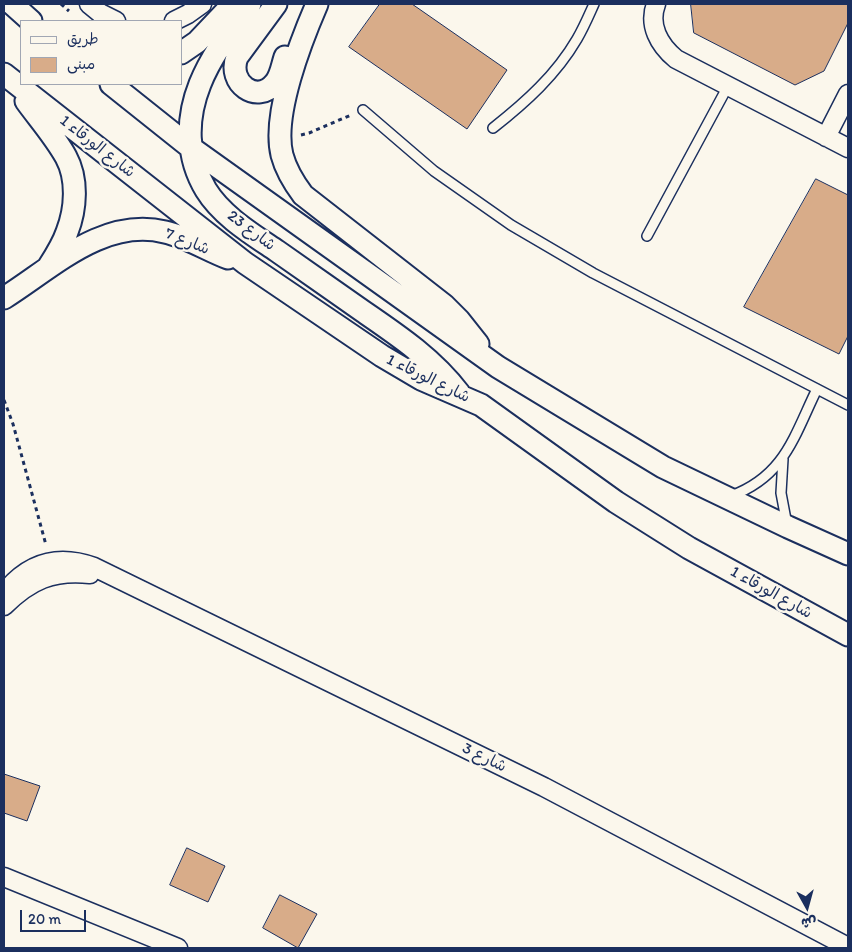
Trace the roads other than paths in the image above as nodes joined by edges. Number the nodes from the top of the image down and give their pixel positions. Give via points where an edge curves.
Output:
1 (12, 4) edge
2 (33, 4) edge
3 (89, 4) edge
4 (202, 4) edge
5 (234, 4) edge
6 (250, 4) edge
7 (276, 4) edge
8 (305, 4) edge
9 (317, 4) edge
10 (594, 4) edge
11 (656, 4) edge
12 (30, 20) edge
13 (38, 20) edge
14 (114, 20) edge
15 (176, 20) edge
16 (182, 52) edge
17 (6, 76) edge
18 (112, 85) edge
19 (728, 86) junction
20 (848, 94) edge
21 (363, 110) road end
22 (493, 128) dead end
23 (826, 137) junction
24 (190, 147) junction
25 (848, 148) edge
26 (647, 236) dead end
27 (245, 263) junction
28 (48, 268) junction
29 (4, 298) edge
30 (498, 367) junction
31 (817, 389) junction
32 (461, 395) junction
33 (848, 405) edge
34 (783, 459) junction
35 (726, 498) junction
36 (788, 527) junction
37 (848, 554) edge
38 (115, 577) junction
39 (4, 593) edge
40 (4, 606) edge
41 (848, 635) edge
42 (4, 877) edge
43 (827, 943) edge
44 (156, 944) edge
45 (848, 947) edge
46 (178, 948) edge

1 - 12 street
2 - 13 street
3 - 14 street
4 - 15 street
5 - 16 street via 197,42
6 - 24 street, شارع 23 via 217,51 199,85 190,120
7 - 8 street via 235,64 236,78 252,91 265,90 276,82 291,34
9 - 30 street via 297,55 284,106 280,138 286,169 303,195 444,305
10 - 22 lane via 561,63 528,100
11 - 19 street via 655,33 666,51
17 - 27 street, شارع الورقاء 1
17 - 28 street, شارع 7 via 59,146 72,173 72,218
18 - 24 street
19 - 23 street
19 - 26 lane
20 - 23 street
21 - 31 lane via 434,171 511,226 593,273
23 - 25 street
24 - 30 street
24 - 32 street, شارع 23 via 197,174 206,191 225,212 412,345 449,379
27 - 28 street, شارع 7 via 179,236 137,229 94,241
27 - 32 street, شارع الورقاء 1 via 400,368
28 - 29 street, شارع 7
30 - 35 street via 647,458
31 - 33 lane
31 - 34 lane
32 - 41 street, شارع الورقاء 1 via 501,418 616,502 689,548
34 - 35 lane via 758,483
34 - 36 lane via 781,493
35 - 36 street
36 - 37 street
38 - 39 street, شارع 3 via 84,564 51,562 25,573
38 - 40 street, شارع 3 via 57,574 27,586
38 - 43 street, شارع 3 via 544,787
42 - 44 street
43 - 45 street, شارع 3
44 - 46 street

